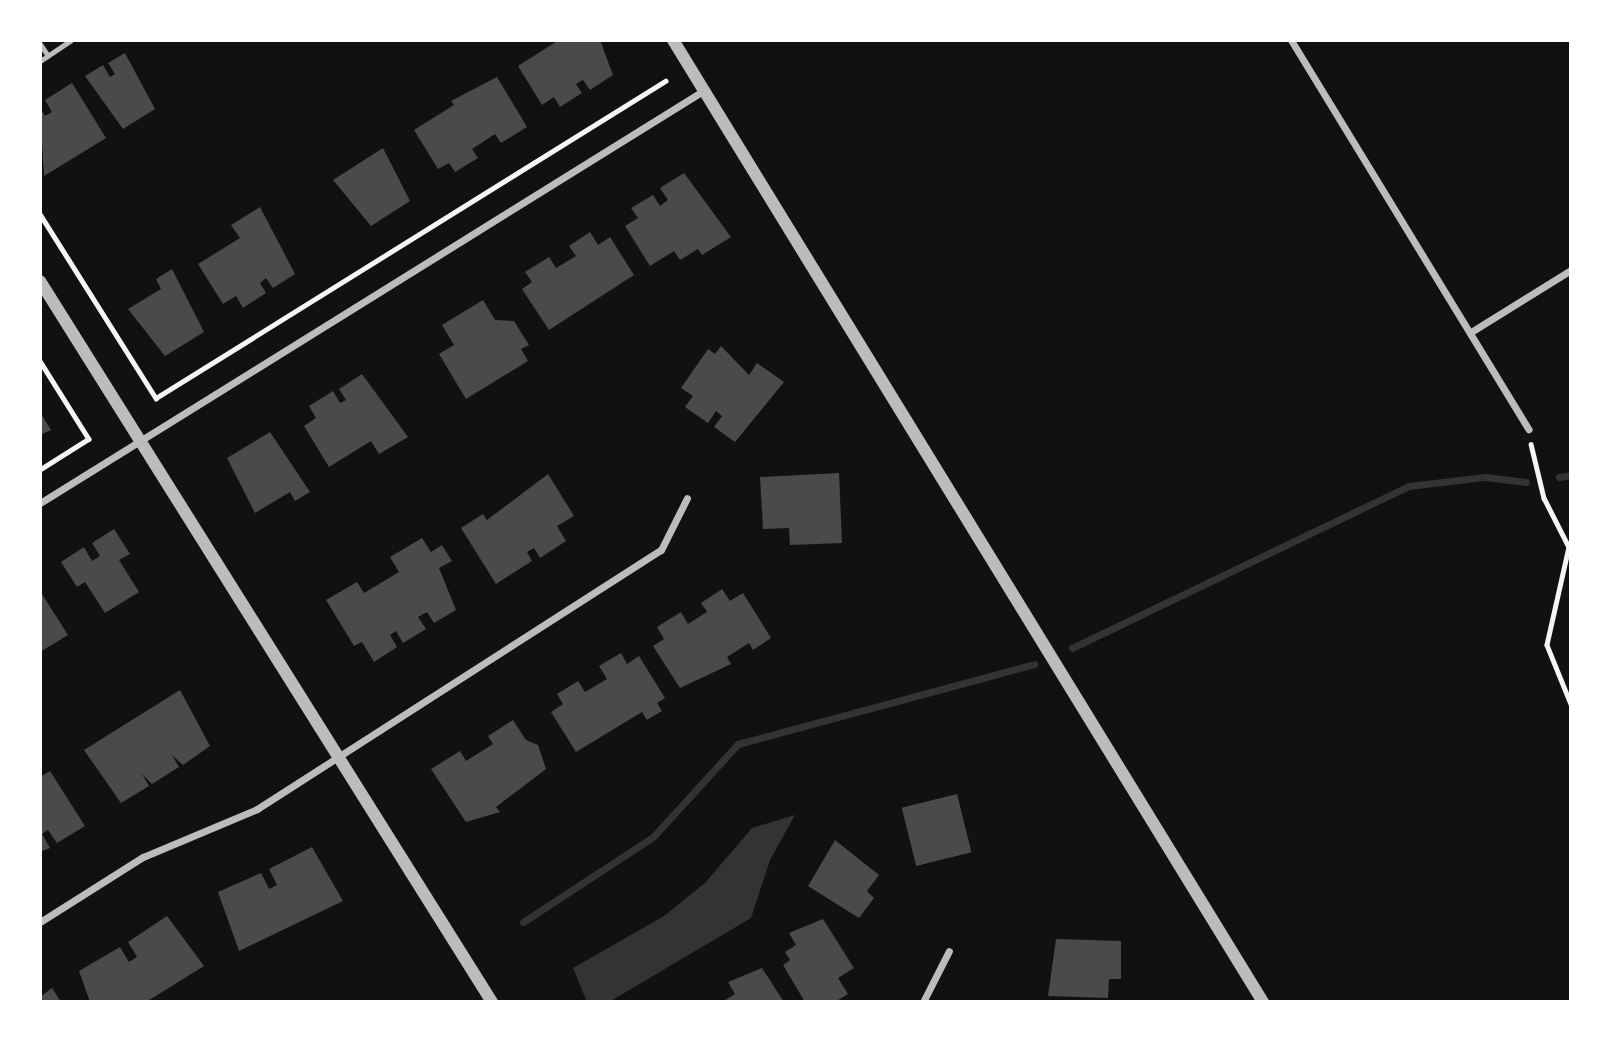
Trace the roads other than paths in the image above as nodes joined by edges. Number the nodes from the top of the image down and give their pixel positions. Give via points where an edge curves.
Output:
1 (71, 40) edge
2 (673, 40) edge
3 (1292, 40) edge
4 (40, 44) edge
5 (48, 56) junction
6 (40, 61) edge
7 (703, 91) junction
8 (1571, 270) edge
9 (40, 281) edge
10 (1471, 332) junction
11 (1528, 429) road end
12 (141, 440) junction
13 (687, 498) dead end
14 (40, 503) edge
15 (341, 756) junction
16 (40, 922) edge
17 (949, 951) dead end
18 (492, 1002) edge
19 (923, 1002) edge
20 (1263, 1002) edge

1 - 5 lane
2 - 7 street
3 - 10 street
4 - 5 lane
5 - 6 lane
7 - 12 street
7 - 20 street
8 - 10 street
9 - 12 street
10 - 11 street
12 - 14 street
12 - 15 street
13 - 15 street via 661,550
15 - 16 street via 257,809 143,857
15 - 18 street
17 - 19 street

